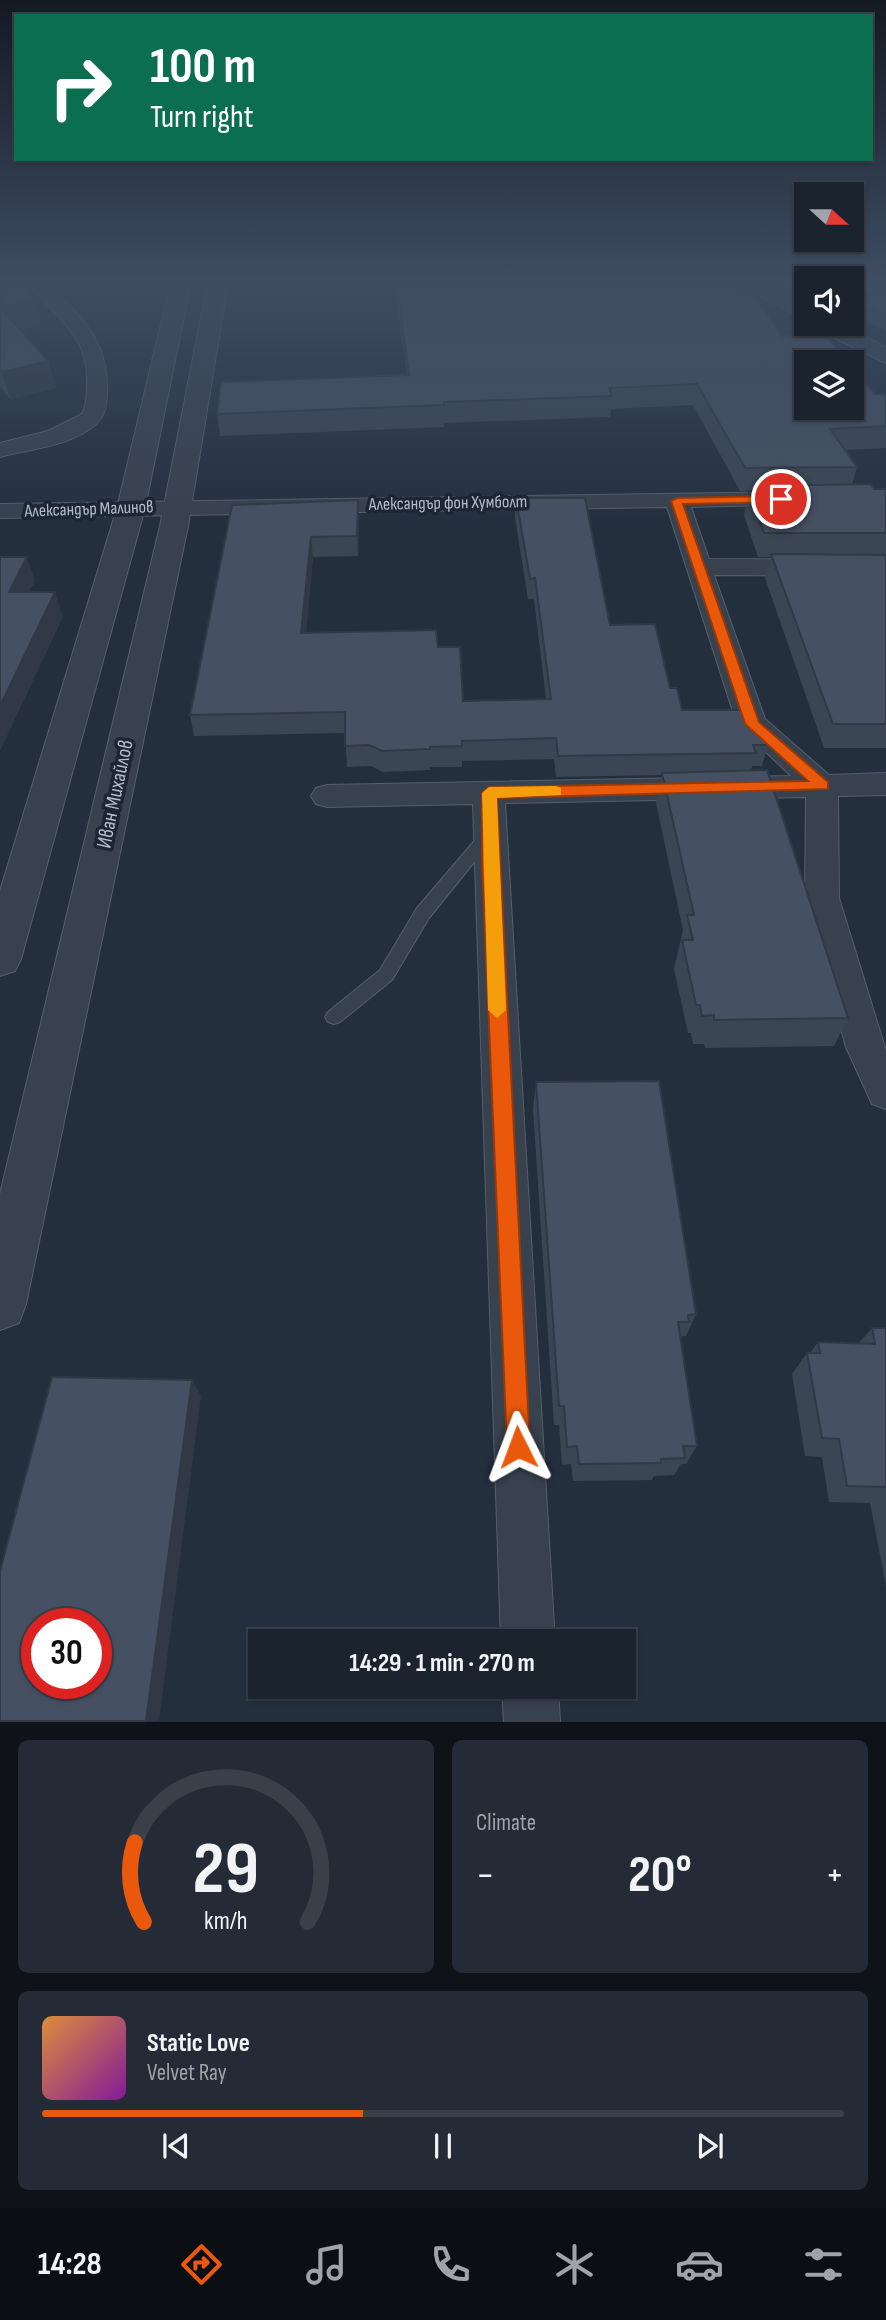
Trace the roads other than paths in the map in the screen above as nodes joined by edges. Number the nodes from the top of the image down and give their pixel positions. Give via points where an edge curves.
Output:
1 (97, 362) edge
2 (163, 362) edge
3 (204, 362) edge
4 (0, 450) edge
5 (816, 499) edge
6 (677, 501) junction
7 (178, 506) junction
8 (131, 508) junction
9 (0, 511) edge
10 (699, 567) junction
11 (886, 568) edge
12 (886, 785) edge
13 (822, 786) junction
14 (489, 793) junction
15 (327, 796) dead end
16 (489, 834) junction
17 (0, 958) edge
18 (334, 1017) dead end
19 (886, 1091) edge
20 (0, 1304) edge
21 (527, 1629) edge
22 (531, 1699) edge
23 (532, 1721) edge

1 - 4 street via 95,410 89,420
2 - 8 street
3 - 7 street, Иван Михайлов
5 - 6 street, Александър фон Хумболт
6 - 7 street, Александър фон Хумболт
6 - 10 street
7 - 8 street, Александър Малинов
7 - 20 street, Иван Михайлов
8 - 9 street, Александър Малинов
8 - 17 street
10 - 11 street
10 - 13 street via 752,724
12 - 13 street
13 - 14 street
13 - 19 street via 822,898 865,1047
14 - 15 street
14 - 16 street
16 - 18 lane via 423,914 386,975
16 - 21 street
22 - 23 street

